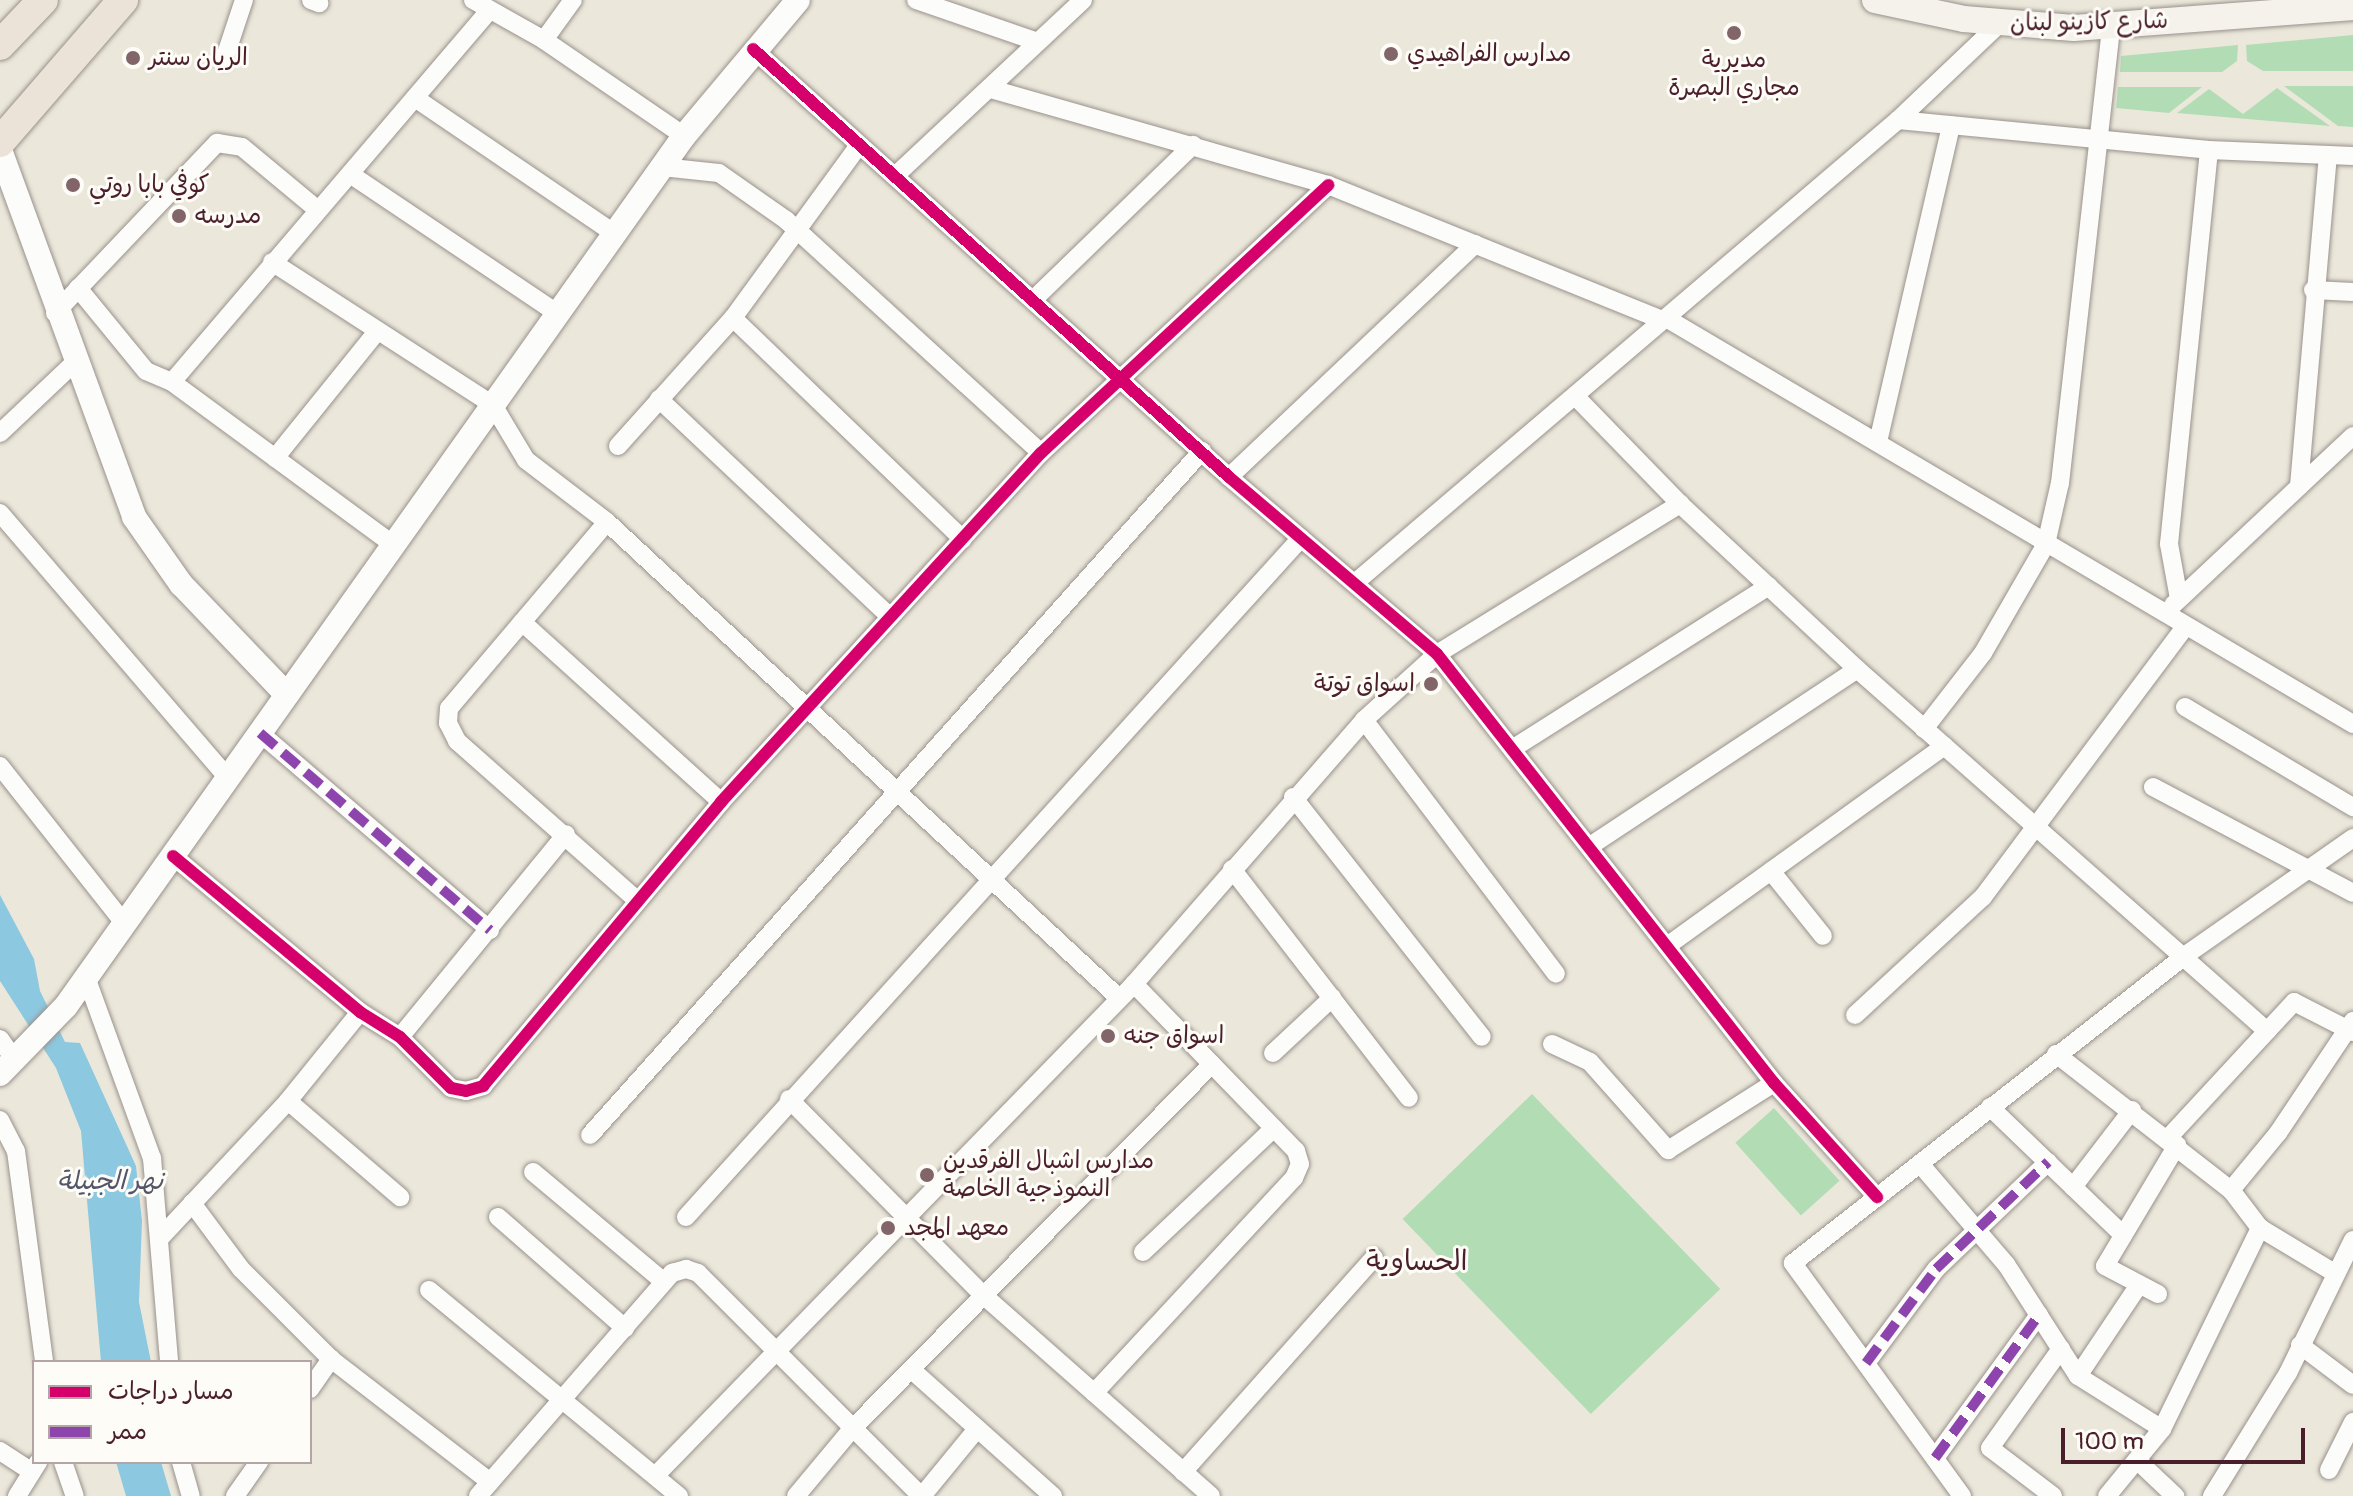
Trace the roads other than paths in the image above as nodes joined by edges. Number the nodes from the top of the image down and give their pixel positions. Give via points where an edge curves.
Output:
1 (43, 0) edge
2 (123, 0) edge
3 (244, 0) edge
4 (473, 0) edge
5 (573, 0) edge
6 (916, 0) edge
7 (1083, 0) edge
8 (1875, 0) edge
9 (787, 4) edge
10 (2353, 7) edge
11 (490, 10) junction
12 (1999, 24) junction
13 (2111, 27) junction
14 (544, 40) junction
15 (1035, 41) junction
16 (0, 43) edge
17 (753, 49) junction
18 (224, 60) dead end
19 (991, 89) junction
20 (415, 98) junction
21 (1898, 120) junction
22 (1951, 125) junction
23 (684, 136) junction
24 (2097, 139) junction
25 (0, 142) edge
26 (859, 145) junction
27 (1193, 145) junction
28 (0, 150) edge
29 (2209, 150) junction
30 (2328, 155) junction
31 (2353, 156) edge
32 (662, 167) junction
33 (350, 174) junction
34 (896, 175) junction
35 (1328, 185) junction
36 (318, 210) junction
37 (797, 231) junction
38 (615, 234) junction
39 (1475, 244) junction
40 (272, 262) junction
41 (78, 288) junction
42 (2313, 290) junction
43 (2353, 292) edge
44 (1033, 300) junction
45 (55, 313) junction
46 (558, 314) junction
47 (733, 318) junction
48 (1663, 318) junction
49 (376, 333) junction
50 (74, 363) junction
51 (1120, 376) junction
52 (172, 382) junction
53 (1577, 398) junction
54 (659, 399) junction
55 (493, 405) junction
56 (0, 433) edge
57 (2353, 436) edge
58 (1878, 442) junction
59 (618, 446) dead end
60 (1202, 451) junction
61 (1041, 453) junction
62 (275, 458) junction
63 (1229, 477) junction
64 (2299, 486) junction
65 (1680, 504) junction
66 (0, 513) edge
67 (607, 522) junction
68 (1301, 538) junction
69 (963, 539) junction
70 (2046, 544) junction
71 (394, 545) junction
72 (1357, 581) junction
73 (1769, 586) junction
74 (2179, 599) junction
75 (889, 616) junction
76 (2163, 616) junction
77 (522, 622) junction
78 (2184, 628) junction
79 (1437, 654) junction
80 (1857, 669) junction
81 (287, 695) junction
82 (2185, 707) dead end
83 (808, 712) junction
84 (1364, 720) junction
85 (2353, 724) edge
86 (1924, 729) junction
87 (260, 733) junction
88 (1944, 746) junction
89 (1512, 749) junction
90 (0, 766) edge
91 (228, 778) junction
92 (2153, 787) dead end
93 (895, 793) junction
94 (1293, 797) junction
95 (721, 802) junction
96 (2353, 807) edge
97 (2036, 824) junction
98 (566, 834) junction
99 (2353, 838) edge
100 (1590, 846) junction
101 (173, 856) junction
102 (1232, 869) junction
103 (1771, 871) junction
104 (2308, 871) junction
105 (989, 880) junction
106 (2353, 893) edge
107 (637, 900) junction
108 (125, 924) junction
109 (490, 930) junction
110 (1823, 936) dead end
111 (1667, 946) junction
112 (2183, 957) junction
113 (1556, 974) dead end
114 (86, 977) junction
115 (1134, 984) junction
116 (1119, 998) junction
117 (1332, 998) junction
118 (360, 1012) junction
119 (1855, 1015) dead end
120 (2351, 1027) edge
121 (2267, 1031) junction
122 (400, 1037) junction
123 (1482, 1037) dead end
124 (1552, 1044) dead end
125 (11, 1053) edge
126 (1273, 1053) dead end
127 (2056, 1054) junction
128 (1212, 1064) junction
129 (1774, 1083) junction
130 (1409, 1098) dead end
131 (789, 1099) junction
132 (288, 1101) junction
133 (1990, 1107) junction
134 (2132, 1110) junction
135 (0, 1120) edge
136 (1274, 1128) junction
137 (590, 1135) dead end
138 (2173, 1141) junction
139 (2048, 1162) junction
140 (1921, 1165) junction
141 (533, 1172) dead end
142 (2073, 1187) junction
143 (2231, 1190) junction
144 (400, 1197) dead end
145 (1877, 1197) junction
146 (192, 1203) junction
147 (498, 1217) dead end
148 (686, 1217) dead end
149 (909, 1218) junction
150 (2260, 1228) junction
151 (1974, 1229) junction
152 (2123, 1235) junction
153 (160, 1238) junction
154 (2353, 1240) edge
155 (1143, 1252) dead end
156 (1374, 1258) dead end
157 (2333, 1272) junction
158 (664, 1282) junction
159 (2139, 1285) junction
160 (429, 1290) dead end
161 (982, 1294) junction
162 (2158, 1294) dead end
163 (2039, 1315) junction
164 (625, 1328) junction
165 (2300, 1345) junction
166 (2061, 1349) junction
167 (774, 1353) junction
168 (331, 1359) junction
169 (44, 1360) edge
170 (169, 1360) edge
171 (1866, 1363) junction
172 (913, 1371) junction
173 (2078, 1376) junction
174 (2353, 1385) edge
175 (312, 1386) edge
176 (1094, 1393) junction
177 (564, 1398) junction
178 (2353, 1422) edge
179 (977, 1429) junction
180 (2162, 1429) junction
181 (851, 1430) junction
182 (0, 1451) edge
183 (1935, 1458) junction
184 (2139, 1462) junction
185 (64, 1464) edge
186 (182, 1464) edge
187 (258, 1464) edge
188 (35, 1467) edge
189 (2329, 1470) dead end
190 (1183, 1472) junction
191 (656, 1475) junction
192 (484, 1489) edge
193 (17, 1496) edge
194 (75, 1496) edge
195 (191, 1496) edge
196 (235, 1496) edge
197 (679, 1496) edge
198 (796, 1496) edge
199 (921, 1496) edge
200 (1053, 1496) edge
201 (1211, 1496) edge
202 (1962, 1496) edge
203 (2053, 1496) edge
204 (2107, 1496) edge
205 (2175, 1496) edge
206 (2212, 1496) edge

1 - 16 main road
2 - 25 main road
3 - 18 street
4 - 11 street
5 - 14 street
6 - 15 street
7 - 15 street
8 - 12 main road, شارع كازينو لبنان
9 - 17 street
10 - 13 main road, شارع كازينو لبنان
11 - 14 street
11 - 20 street
12 - 13 main road, شارع كازينو لبنان
12 - 21 street
13 - 24 street
14 - 23 street
15 - 19 street
17 - 23 street
17 - 26 street
19 - 27 street
19 - 34 street
20 - 33 street
20 - 38 street
21 - 22 street
21 - 48 street
22 - 24 street
22 - 58 street
23 - 32 street
24 - 29 street
24 - 70 street via 2060,483
26 - 34 street
26 - 37 street
27 - 35 street
27 - 44 street
28 - 45 street
29 - 30 street
29 - 74 street via 2169,544
30 - 31 street
30 - 42 street
32 - 37 street via 719,173
32 - 38 street
33 - 36 street
33 - 46 street
34 - 44 street
35 - 39 street
35 - 51 street
36 - 40 street
36 - 41 street via 242,147 217,143
37 - 47 street
37 - 61 street
38 - 46 street
39 - 48 street
39 - 63 street
40 - 49 street
40 - 52 street
41 - 45 street
41 - 52 street via 130,357
42 - 43 street
42 - 64 street
44 - 51 street
45 - 50 street
46 - 55 street
47 - 54 street
47 - 69 street
48 - 53 street
48 - 58 street
49 - 55 street
49 - 62 street
50 - 56 street
50 - 81 street via 134,517 148,540 181,584
51 - 60 street
51 - 61 street
52 - 62 street
53 - 65 street
53 - 72 street
54 - 59 street
54 - 75 street
55 - 67 street via 526,460
55 - 71 street
57 - 64 street
58 - 70 street
60 - 63 street
60 - 93 street
61 - 69 street
62 - 71 street
63 - 68 street
64 - 74 street
65 - 73 street
65 - 79 street
66 - 91 street
67 - 77 street
67 - 83 street
68 - 72 street
68 - 105 street
69 - 75 street
70 - 76 street
70 - 86 street via 1983,653
71 - 81 street
72 - 79 street
73 - 80 street
73 - 89 street
74 - 76 street
75 - 83 street
76 - 78 street
77 - 95 street
77 - 98 street via 449,708 448,723 457,741
78 - 85 street
78 - 97 street
79 - 84 street
79 - 89 street
80 - 86 street
80 - 100 street
81 - 87 street
82 - 96 street
83 - 93 street
83 - 95 street
84 - 94 street
84 - 113 street
86 - 88 street
87 - 91 street
87 - 109 street
88 - 97 street
88 - 103 street
89 - 100 street
90 - 108 street
91 - 101 street
92 - 104 street
93 - 105 street
93 - 137 street
94 - 102 street
94 - 123 street
95 - 107 street
97 - 112 street
97 - 119 street via 1983,897
98 - 107 street
98 - 109 street
99 - 104 street
100 - 111 street
101 - 108 street
101 - 118 street
102 - 115 street
102 - 117 street
103 - 110 street
103 - 111 street
104 - 106 street
104 - 112 street
105 - 116 street
105 - 131 street
107 - 122 street via 483,1086 451,1088
108 - 114 street
109 - 122 street
111 - 129 street
112 - 121 street
112 - 127 street
114 - 125 street via 66,1006
114 - 153 street via 152,1158
115 - 116 street
115 - 128 street
116 - 149 street
117 - 126 street
117 - 130 street
118 - 122 street
118 - 132 street
120 - 121 street via 2294,1002
120 - 143 street via 2278,1133
121 - 138 street
124 - 129 street via 1590,1062 1668,1150
127 - 133 street
127 - 134 street
128 - 136 street
128 - 161 street
129 - 145 street
131 - 148 street
131 - 149 street
132 - 144 street
132 - 146 street
133 - 139 street
133 - 140 street
134 - 138 street
134 - 142 street
135 - 169 street via 16,1151
136 - 155 street
136 - 176 street via 1296,1151 1300,1164 1294,1178
138 - 143 street
138 - 152 street
139 - 142 street
139 - 151 street
140 - 145 street
140 - 151 street
141 - 158 street
142 - 152 street
143 - 150 street
145 - 171 street via 1793,1263
146 - 153 street
146 - 168 street via 241,1269
147 - 164 street
149 - 161 street
149 - 167 street
150 - 157 street
150 - 180 street
151 - 163 street via 2006,1264
151 - 171 street
152 - 159 street via 2105,1266
153 - 170 street
154 - 157 street
156 - 190 street
157 - 165 street
158 - 164 street
158 - 167 street via 686,1269 698,1273
159 - 162 street
159 - 173 street
160 - 177 street
161 - 172 street
161 - 176 street
163 - 166 street
163 - 183 street
164 - 177 street
165 - 174 street
165 - 206 street
166 - 173 street
166 - 203 street via 1990,1448
167 - 181 street
167 - 191 street
168 - 175 street
168 - 192 street
171 - 183 street
172 - 179 street
172 - 181 street
173 - 180 street
176 - 190 street
177 - 191 street
177 - 192 street
178 - 189 street
179 - 199 street
179 - 200 street
180 - 184 street
181 - 198 street
181 - 199 street
182 - 188 street
183 - 202 street
184 - 204 street
184 - 205 street
185 - 194 street
186 - 195 street
187 - 196 street
188 - 193 street
190 - 201 street
191 - 197 street

